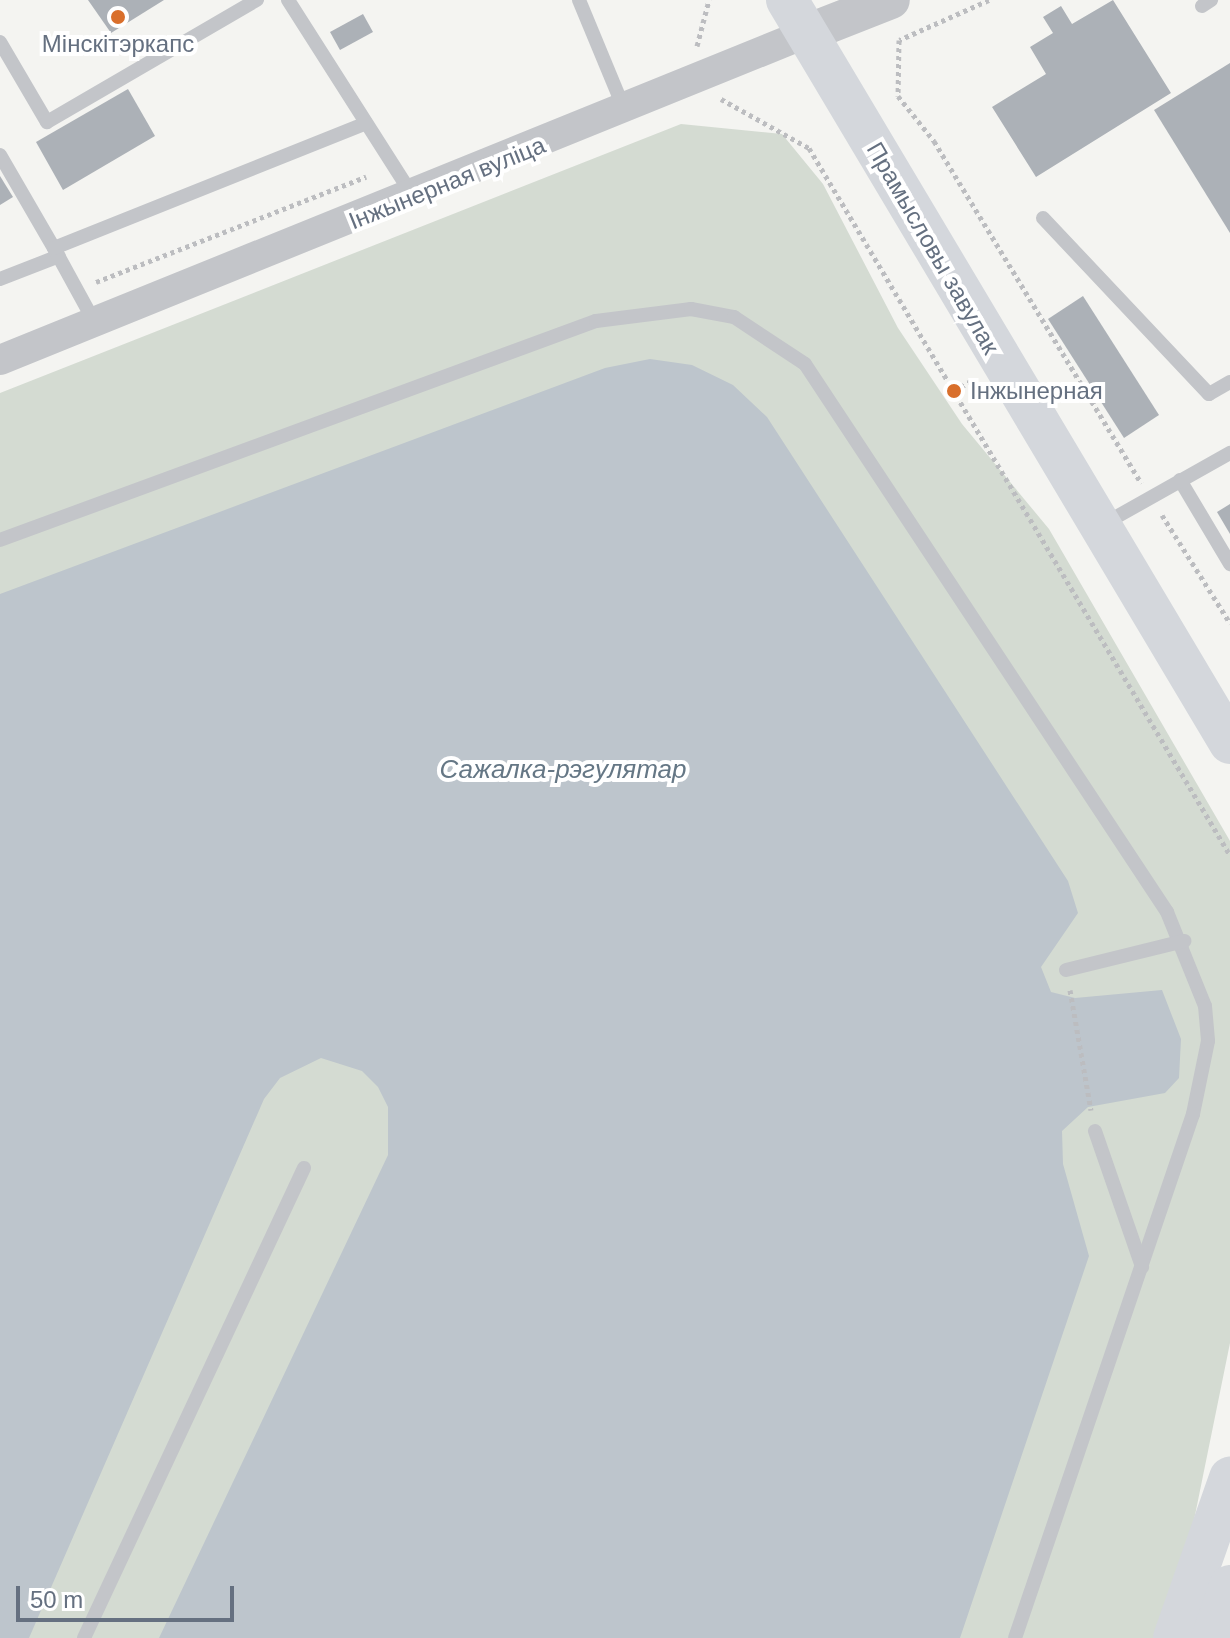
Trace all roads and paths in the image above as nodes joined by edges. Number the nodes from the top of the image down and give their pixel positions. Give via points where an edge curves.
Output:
1 (257, 0) edge
2 (288, 0) edge
3 (579, 0) edge
4 (891, 0) edge
5 (989, 0) edge
6 (797, 17) edge
7 (0, 42) edge
8 (720, 99) dead end
9 (626, 112) junction
10 (366, 123) junction
11 (0, 155) edge
12 (413, 197) junction
13 (1043, 218) dead end
14 (56, 252) junction
15 (0, 279) edge
16 (95, 324) junction
17 (0, 360) edge
18 (1230, 382) edge
19 (1230, 453) edge
20 (1180, 480) junction
21 (1150, 496) junction
22 (1099, 527) junction
23 (0, 540) edge
24 (1230, 564) edge
25 (1230, 623) edge
26 (1230, 743) edge
27 (1230, 855) edge
28 (1184, 941) junction
29 (1066, 970) joint
30 (1095, 1131) joint
31 (304, 1168) dead end
32 (1142, 1267) junction
33 (1230, 1478) edge
34 (1230, 1586) edge
35 (84, 1638) edge
36 (1015, 1638) edge
37 (1174, 1638) edge
38 (1212, 1638) edge

1 - 7 lane via 47,122
2 - 10 lane
3 - 9 lane
4 - 6 street, Інжынерная вуліца
5 - 21 path via 899,40 898,96 934,141
6 - 9 street, Інжынерная вуліца
6 - 22 main road, Прамысловы завулак
8 - 27 path via 809,148
9 - 12 street, Інжынерная вуліца
10 - 12 lane
10 - 14 lane
11 - 14 lane
12 - 16 street, Інжынерная вуліца
13 - 18 lane via 1209,394
14 - 15 lane
14 - 16 lane
16 - 17 street, Інжынерная вуліца
19 - 20 lane
20 - 21 lane
20 - 24 lane
21 - 22 lane
21 - 25 path
22 - 26 main road, Прамысловы завулак
23 - 28 lane via 596,321 676,309 734,317 773,338 813,375
28 - 29 lane
28 - 32 lane via 1205,1006 1204,1077
29 - 30 path
30 - 32 lane
31 - 35 lane
32 - 36 lane
33 - 37 main road
34 - 38 main road

